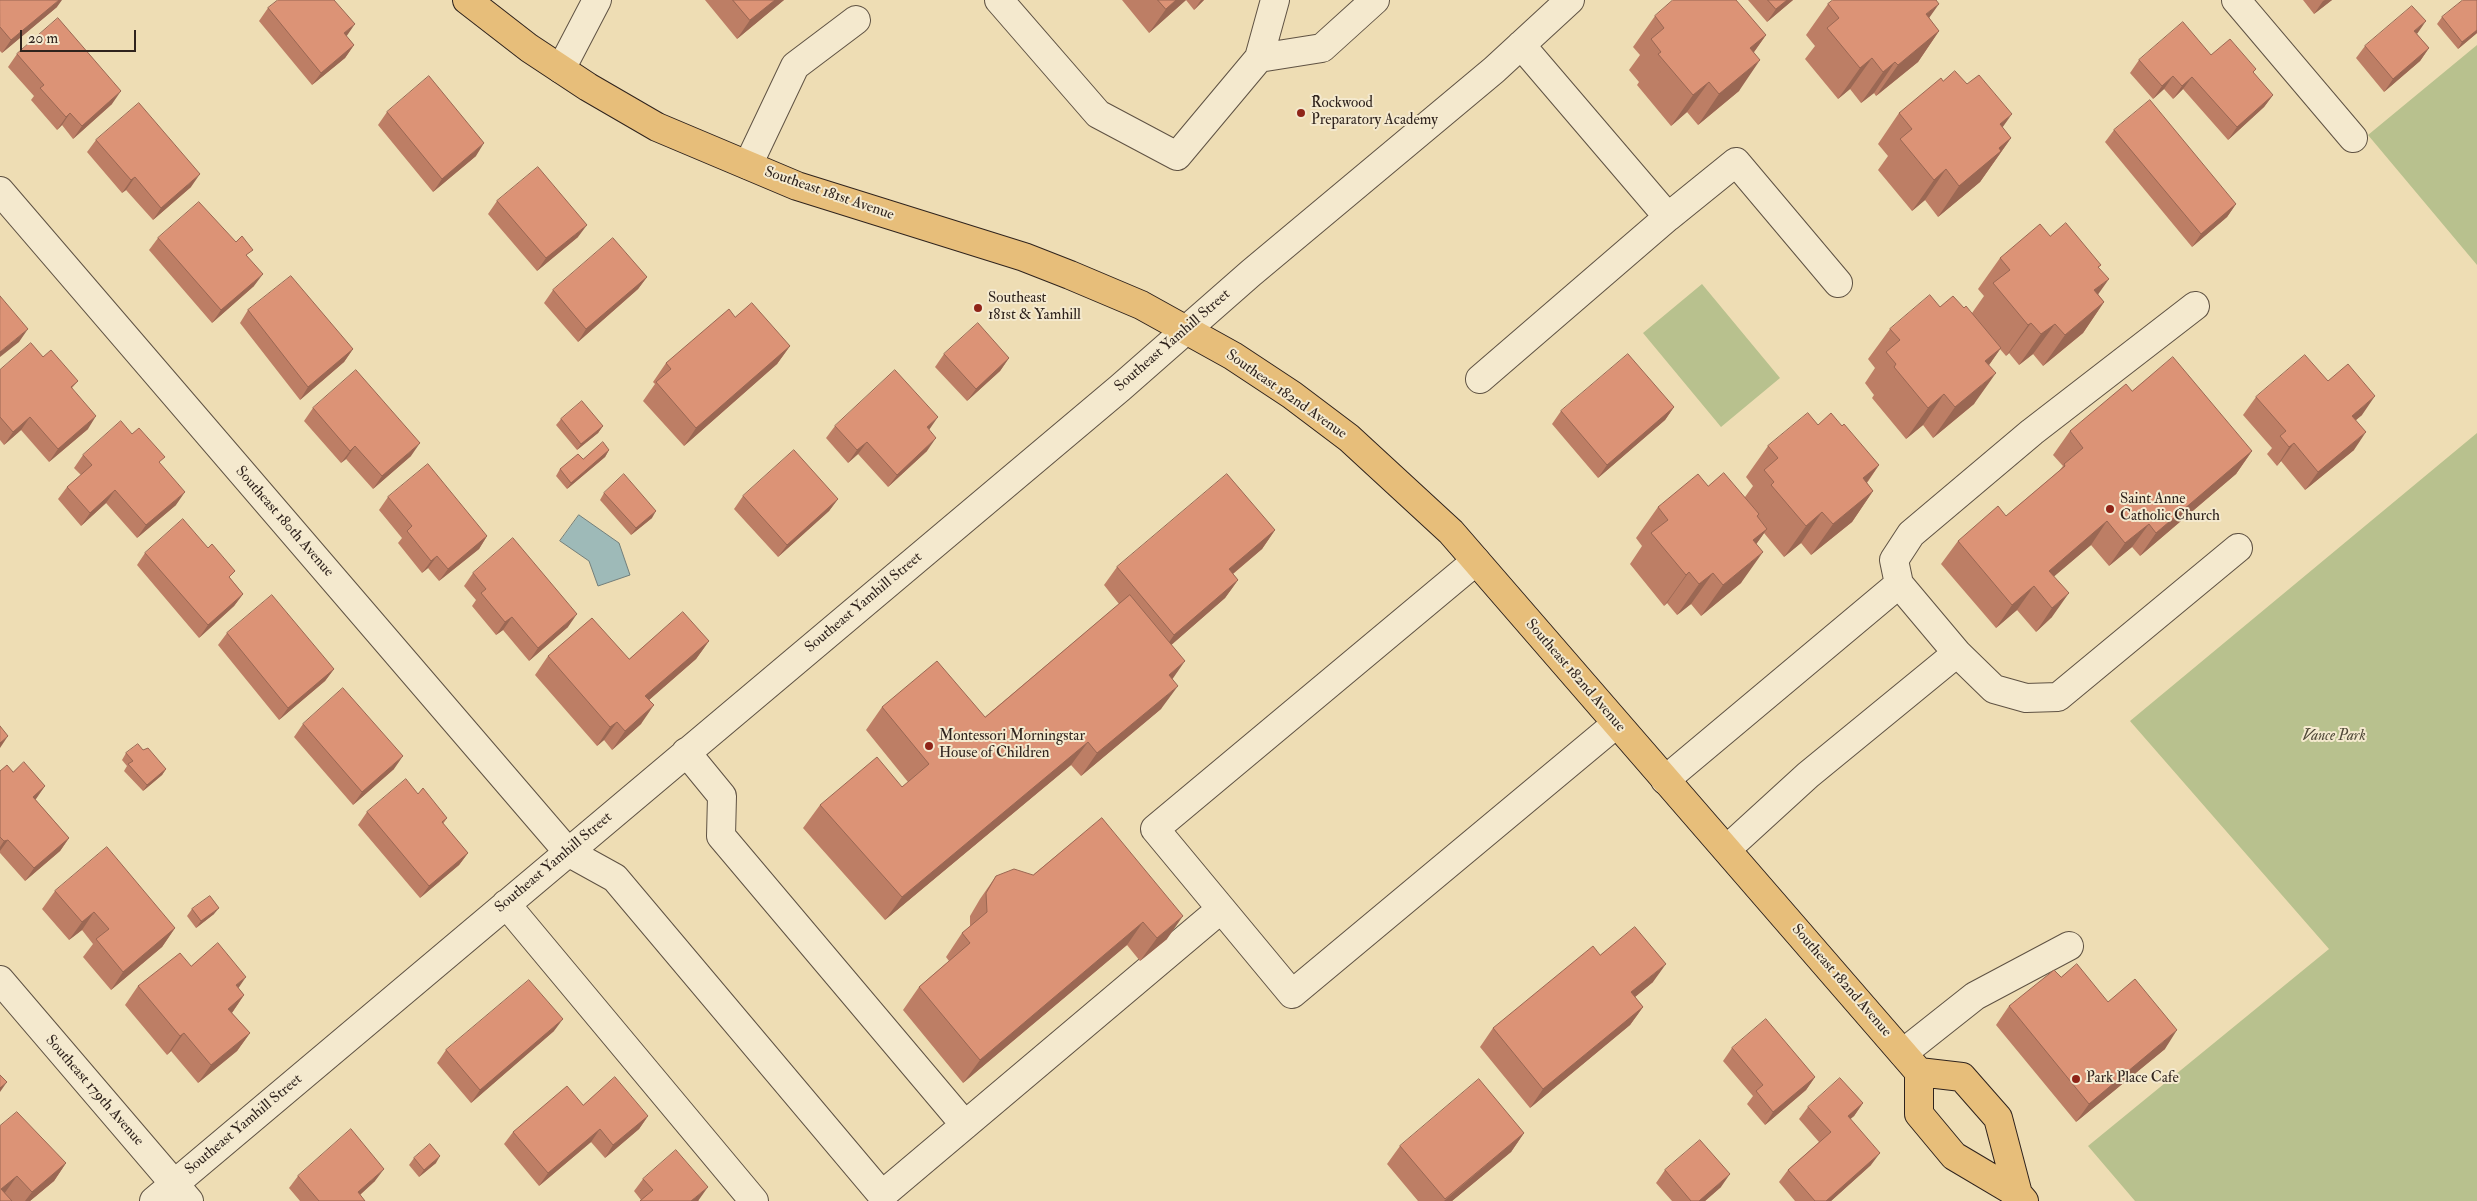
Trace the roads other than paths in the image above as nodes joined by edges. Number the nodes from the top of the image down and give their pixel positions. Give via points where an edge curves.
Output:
1 (467, 0) edge
2 (597, 0) edge
3 (999, 0) edge
4 (1275, 0) edge
5 (1376, 0) edge
6 (1570, 0) edge
7 (2236, 0) edge
8 (856, 20) dead end
9 (1521, 45) junction
10 (1259, 58) junction
11 (561, 69) junction
12 (2353, 138) dead end
13 (748, 165) junction
14 (0, 191) edge
15 (1668, 217) junction
16 (1838, 283) dead end
17 (2195, 306) dead end
18 (1186, 330) junction
19 (1480, 379) dead end
20 (2238, 548) dead end
21 (1476, 561) junction
22 (1899, 584) junction
23 (1957, 653) junction
24 (1616, 724) junction
25 (686, 752) junction
26 (1665, 780) junction
27 (1727, 849) junction
28 (568, 852) junction
29 (506, 904) junction
30 (1221, 909) junction
31 (2069, 946) dead end
32 (0, 980) edge
33 (1911, 1062) junction
34 (965, 1125) junction
35 (172, 1195) edge
36 (2017, 1199) edge
37 (754, 1201) edge

1 - 11 main road, Southeast 181st Avenue
2 - 11 street
3 - 10 street via 1098,114 1177,156
4 - 10 street
5 - 10 street via 1322,48
6 - 9 street, Southeast Yamhill Street
7 - 12 street
8 - 13 street via 795,66
9 - 15 street
9 - 18 street, Southeast Yamhill Street
11 - 13 main road, Southeast 181st Avenue via 657,127
13 - 18 main road, Southeast 181st Avenue via 797,186 1024,257 1141,305
14 - 28 street, Southeast 180th Avenue
15 - 16 street via 1736,162
15 - 19 street
17 - 22 street via 2032,432 1911,534 1894,560
18 - 21 main road, Southeast 182nd Avenue via 1233,356 1349,438 1406,488
18 - 25 street, Southeast Yamhill Street
20 - 23 street via 2058,697 2026,698 1994,689
21 - 24 main road, Southeast 182nd Avenue
21 - 30 street via 1154,829
22 - 23 street
22 - 26 street
23 - 27 street via 1808,775
24 - 26 main road, Southeast 182nd Avenue
24 - 30 street via 1292,994
25 - 28 street, Southeast Yamhill Street
25 - 34 street via 722,796 721,836
26 - 27 main road, Southeast 182nd Avenue
27 - 33 main road, Southeast 182nd Avenue
28 - 29 street, Southeast Yamhill Street
28 - 34 street via 615,878 882,1195
29 - 35 street, Southeast Yamhill Street
29 - 37 street
30 - 34 street
31 - 33 street via 1975,996
32 - 35 street, Southeast 179th Avenue
33 - 36 main road via 1919,1114 1954,1156
33 - 36 main road via 1962,1078 1998,1118

